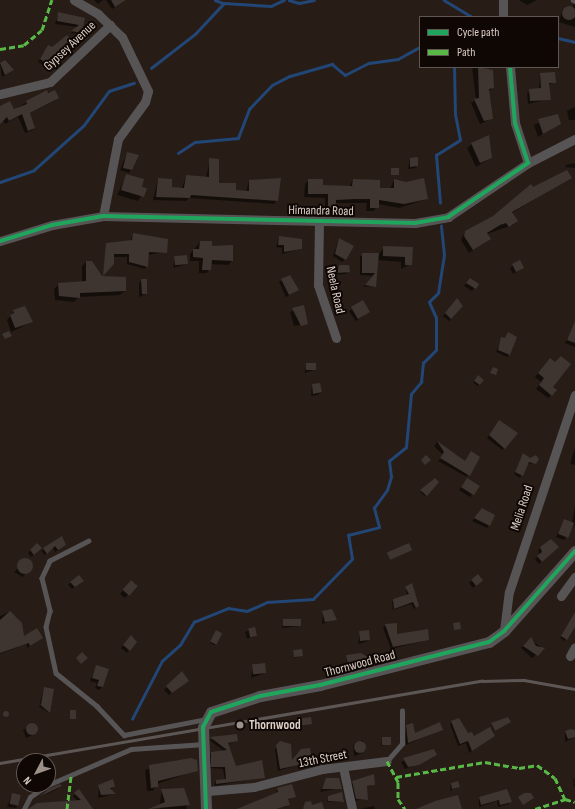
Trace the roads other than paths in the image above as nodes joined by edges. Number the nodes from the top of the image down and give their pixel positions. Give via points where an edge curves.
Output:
1 (74, 0) edge
2 (503, 0) edge
3 (503, 16) edge
4 (110, 26) junction
5 (510, 68) edge
6 (0, 94) edge
7 (575, 139) edge
8 (528, 163) junction
9 (103, 216) junction
10 (319, 222) junction
11 (0, 241) edge
12 (336, 338) dead end
13 (575, 395) edge
14 (89, 541) dead end
15 (575, 551) edge
16 (575, 577) edge
17 (561, 596) dead end
18 (504, 631) junction
19 (575, 647) edge
20 (570, 656) dead end
21 (402, 711) dead end
22 (206, 719) junction
23 (204, 744) junction
24 (387, 761) joint
25 (343, 767) junction
26 (56, 782) edge
27 (208, 791) junction
28 (36, 793) edge
29 (24, 809) edge
30 (206, 809) edge
31 (352, 809) edge

1 - 4 street
2 - 3 street
4 - 6 street, Gypsey Avenue via 50,82
4 - 9 street via 136,60 148,91 145,102 118,138
5 - 8 street via 515,123
7 - 8 street, Himandra Road
8 - 10 street, Himandra Road via 464,208 431,222
9 - 10 street, Himandra Road
9 - 11 street, Himandra Road via 52,225
10 - 12 street, Neela Road via 318,285
13 - 18 street, Melia Road via 508,592
14 - 22 lane via 56,556 42,578 50,610 46,627 56,673 97,706 124,735
15 - 18 street, Thornwood Road
16 - 17 street
18 - 22 street, Thornwood Road via 489,642 228,705 211,712
19 - 20 street
21 - 24 lane, 13th Street via 402,744
22 - 23 street
23 - 26 lane via 131,749
23 - 27 street
24 - 25 street, 13th Street
25 - 27 street, 13th Street via 254,786
25 - 31 street
27 - 30 street
28 - 29 lane via 30,797

